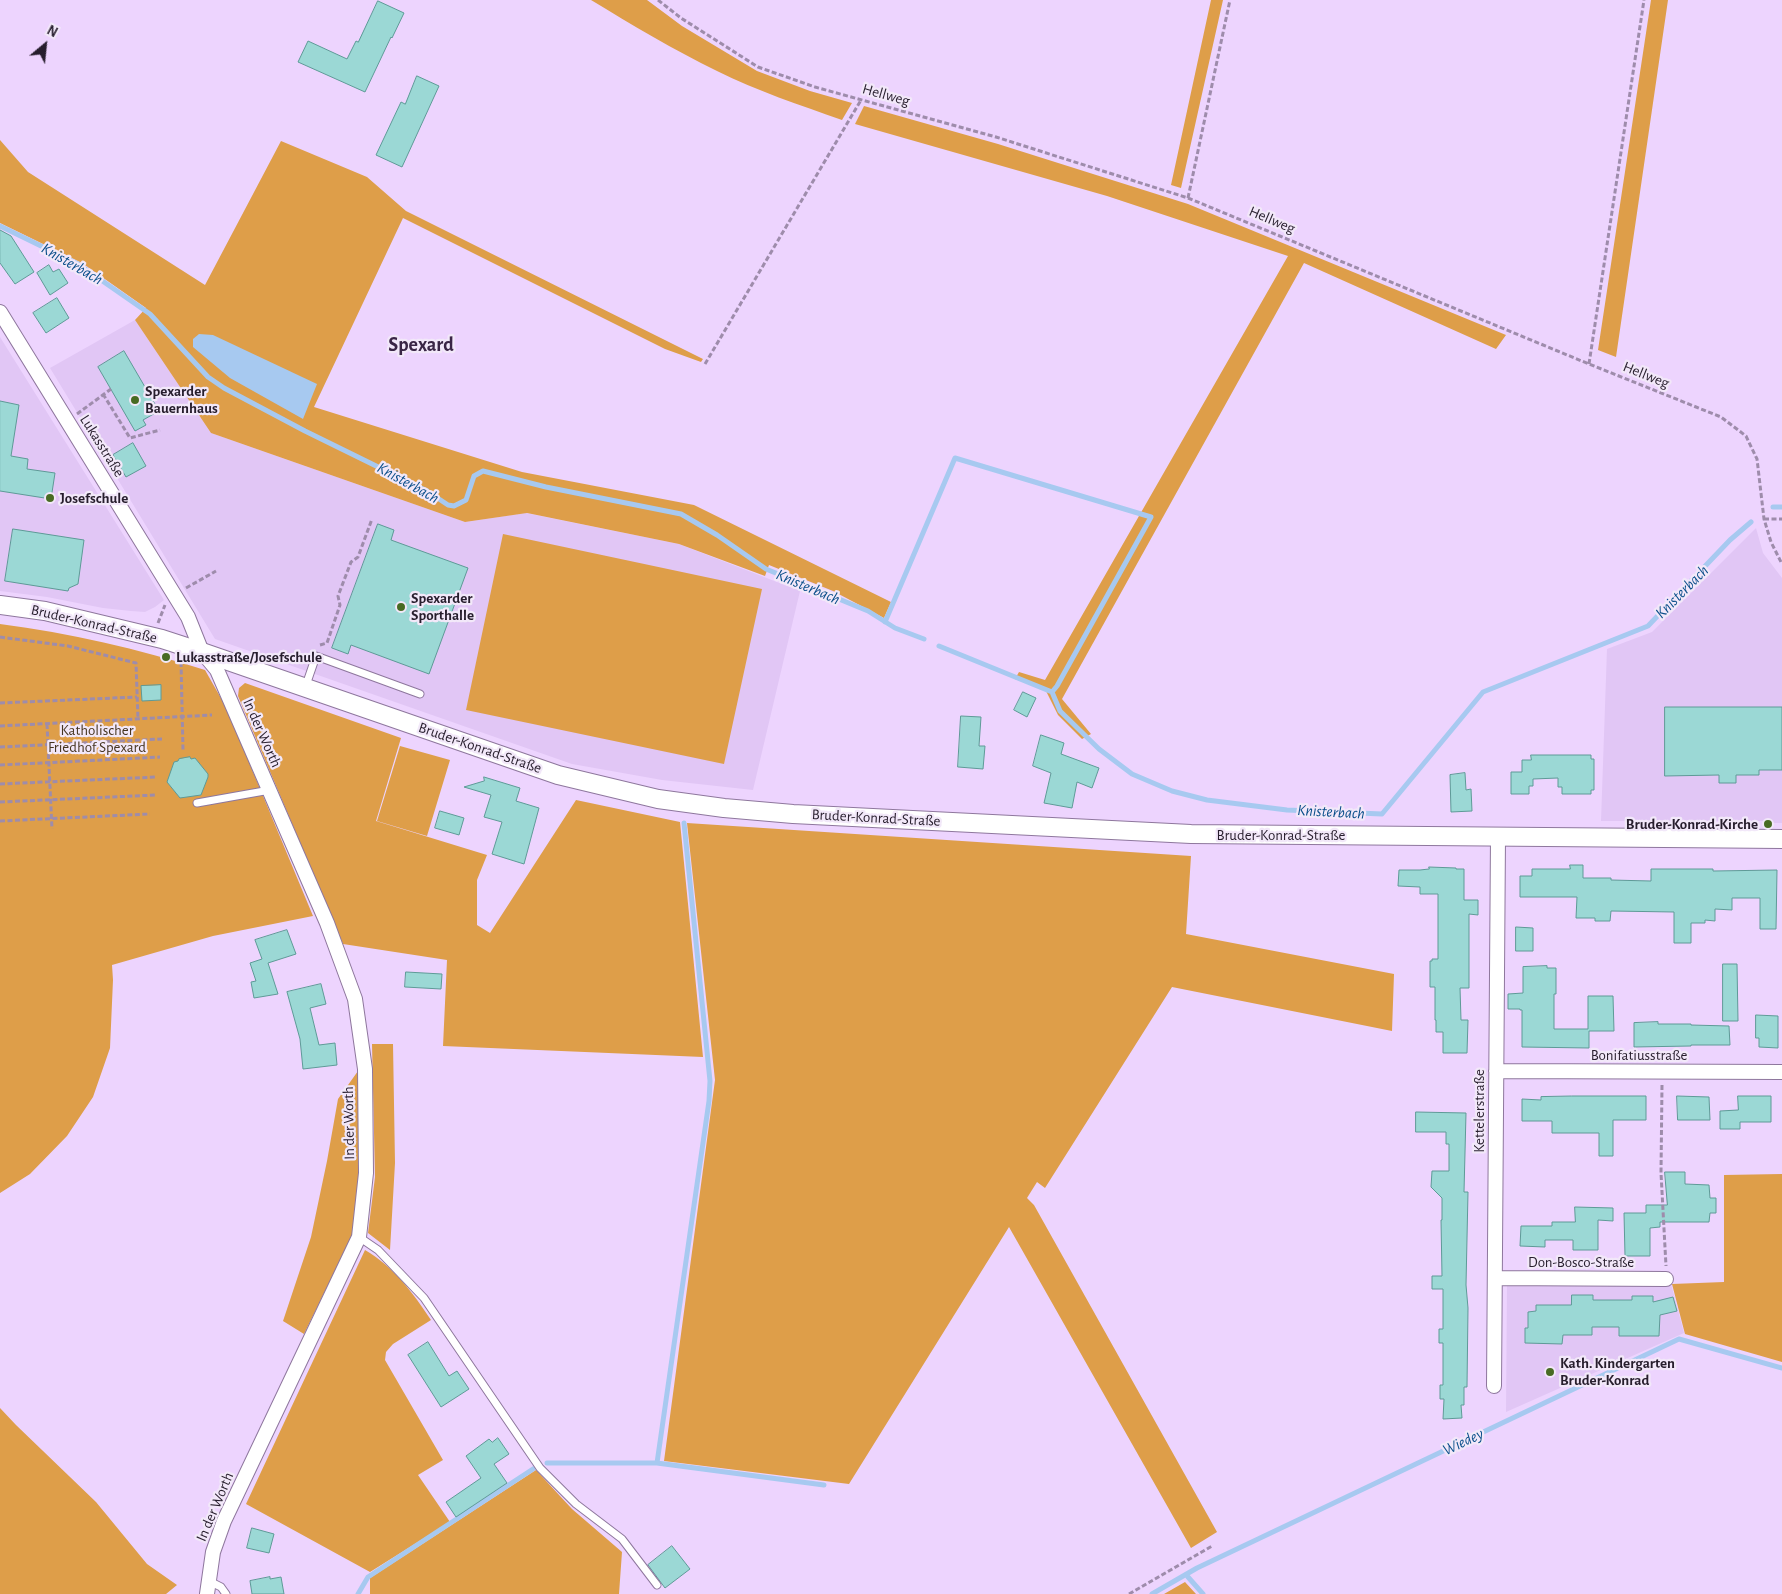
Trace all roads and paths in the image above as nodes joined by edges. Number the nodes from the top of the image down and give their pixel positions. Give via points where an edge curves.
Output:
1 (658, 0) edge
2 (1230, 0) edge
3 (1644, 0) edge
4 (862, 100) junction
5 (1188, 198) junction
6 (0, 312) edge
7 (705, 364) dead end
8 (1589, 364) junction
9 (111, 389) dead end
10 (103, 394) junction
11 (83, 410) dead end
12 (160, 430) dead end
13 (372, 519) dead end
14 (1764, 519) junction
15 (1782, 519) edge
16 (1782, 564) edge
17 (216, 571) dead end
18 (192, 585) dead end
19 (0, 605) edge
20 (0, 637) edge
21 (320, 645) dead end
22 (202, 652) junction
23 (181, 658) dead end
24 (305, 688) junction
25 (420, 694) dead end
26 (137, 698) junction
27 (0, 703) edge
28 (212, 715) dead end
29 (183, 717) junction
30 (138, 719) junction
31 (47, 724) junction
32 (0, 726) edge
33 (162, 739) dead end
34 (48, 744) junction
35 (0, 747) edge
36 (183, 750) dead end
37 (160, 757) dead end
38 (49, 763) junction
39 (0, 766) edge
40 (157, 777) dead end
41 (50, 782) junction
42 (0, 784) edge
43 (270, 790) junction
44 (156, 795) dead end
45 (51, 801) junction
46 (0, 802) edge
47 (197, 803) dead end
48 (150, 814) dead end
49 (52, 819) junction
50 (0, 821) edge
51 (52, 829) dead end
52 (1498, 837) junction
53 (1782, 839) edge
54 (1496, 1071) junction
55 (1662, 1072) junction
56 (1782, 1072) edge
57 (359, 1237) junction
58 (1495, 1278) junction
59 (1666, 1279) joint
60 (1494, 1386) dead end
61 (1212, 1546) dead end
62 (657, 1585) dead end
63 (207, 1587) edge
64 (226, 1594) edge
65 (1128, 1594) edge

1 - 4 path, Hellweg via 758,67
2 - 5 path
3 - 8 path
4 - 5 path, Hellweg
4 - 7 path
5 - 8 path, Hellweg
6 - 22 street, Lukasstraße via 188,617
8 - 14 path, Hellweg via 1721,417 1746,436 1757,459
9 - 10 path
10 - 11 path
10 - 12 path via 130,438
13 - 21 path via 338,596 340,605 327,643
14 - 15 path
14 - 16 path, Hellweg via 1770,542
17 - 18 path
19 - 22 street, Bruder-Konrad-Straße via 45,611
20 - 26 path via 68,646 136,664
22 - 24 street, Bruder-Konrad-Straße
22 - 43 street, In der Worth via 217,670
23 - 29 path
24 - 25 lane via 316,656
24 - 52 street, Bruder-Konrad-Straße via 558,775 658,799 724,808 1192,834
26 - 27 path
26 - 30 path
28 - 29 path
29 - 30 path
29 - 36 path
30 - 31 path
31 - 32 path
31 - 34 path
33 - 34 path
34 - 35 path
34 - 38 path
37 - 38 path
38 - 39 path
38 - 41 path
40 - 41 path
41 - 42 path
41 - 45 path
43 - 47 lane
43 - 57 street, In der Worth via 327,923 355,999 365,1070 366,1173
44 - 45 path
45 - 46 path
45 - 49 path
48 - 49 path
49 - 50 path
49 - 51 path
52 - 53 street, Bruder-Konrad-Straße
52 - 54 street, Kettelerstraße
54 - 55 street, Bonifatiusstraße
54 - 58 street, Kettelerstraße
55 - 56 street, Bonifatiusstraße
55 - 59 path
57 - 62 lane via 378,1250 424,1298 540,1468 576,1504 622,1539
57 - 63 street, In der Worth via 224,1521 213,1552
58 - 59 street, Don-Bosco-Straße
58 - 60 street, Kettelerstraße
61 - 65 path
63 - 64 lane via 221,1587

